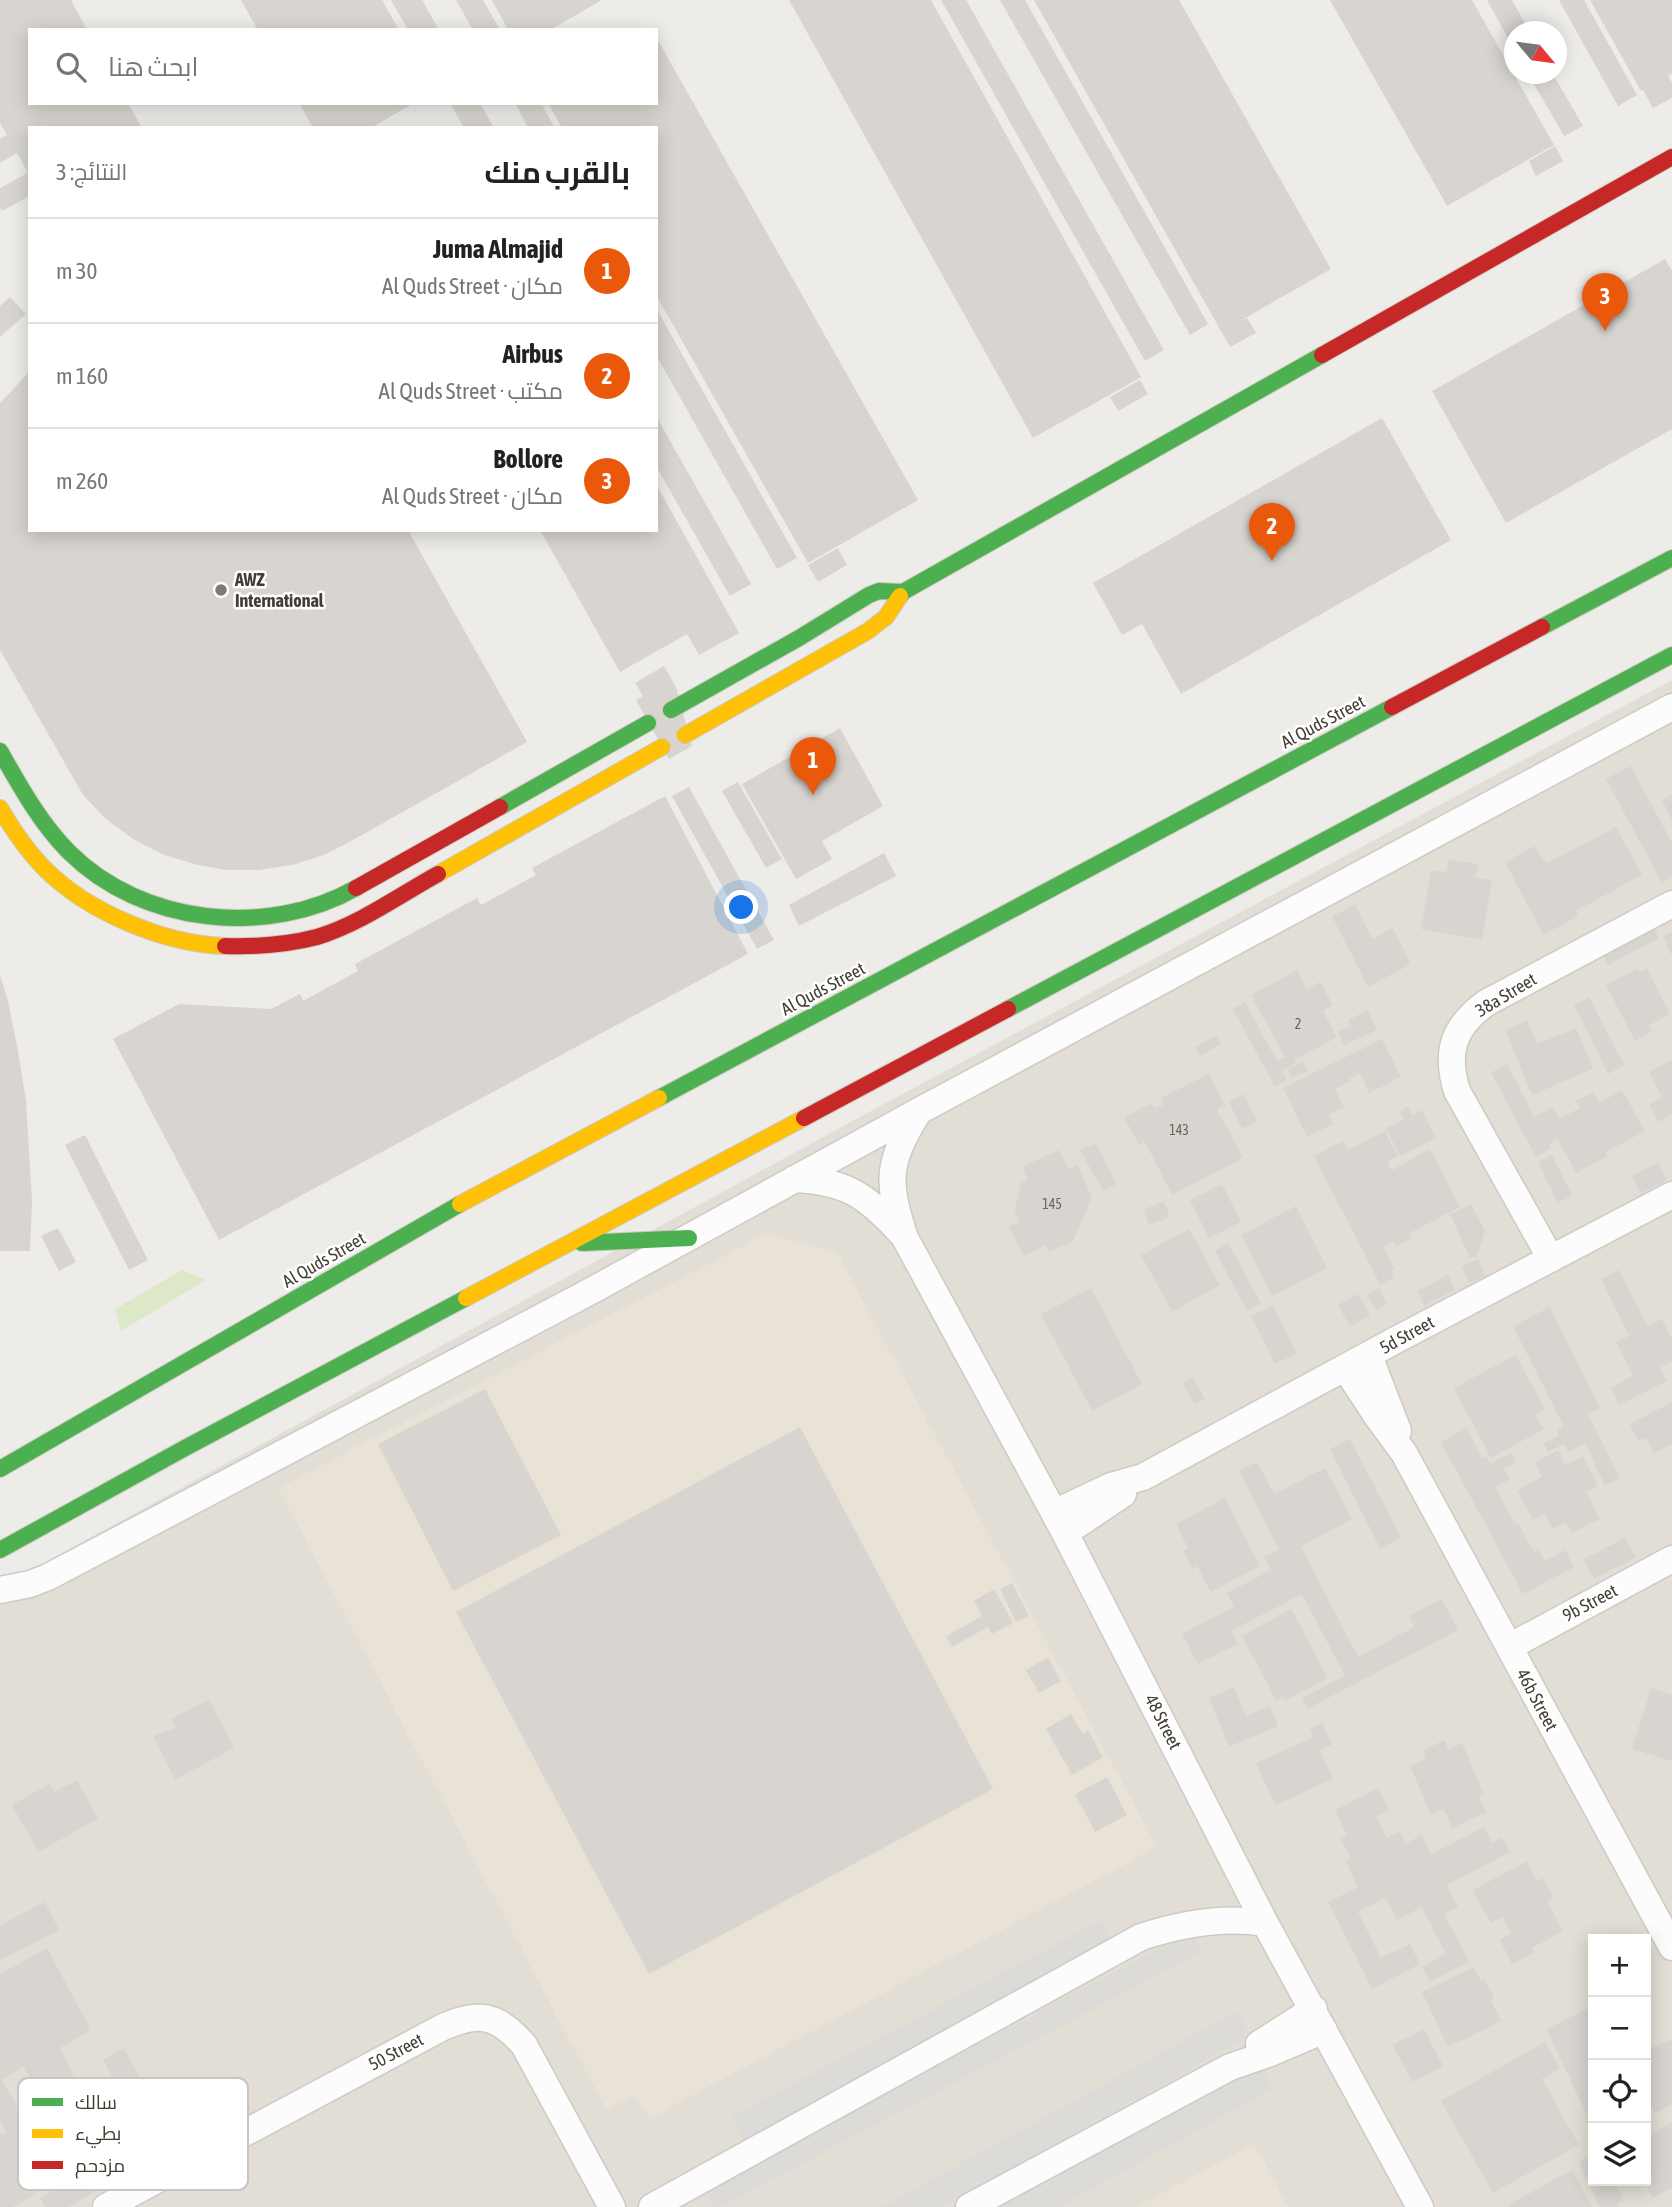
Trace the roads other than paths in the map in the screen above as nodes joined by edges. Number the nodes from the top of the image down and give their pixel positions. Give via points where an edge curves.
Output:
1 (1672, 157) edge
2 (1672, 558) edge
3 (903, 592) junction
4 (1672, 655) edge
5 (1672, 707) edge
6 (671, 710) dead end
7 (648, 723) dead end
8 (685, 734) dead end
9 (662, 747) dead end
10 (0, 751) edge
11 (595, 753) junction
12 (610, 777) junction
13 (0, 807) edge
14 (1672, 904) edge
15 (919, 1111) junction
16 (794, 1179) junction
17 (1672, 1195) edge
18 (905, 1237) junction
19 (689, 1238) junction
20 (570, 1244) junction
21 (1551, 1259) junction
22 (1369, 1356) junction
23 (1346, 1369) junction
24 (1404, 1453) junction
25 (0, 1469) edge
26 (1059, 1523) junction
27 (0, 1550) edge
28 (1672, 1559) edge
29 (0, 1590) edge
30 (1508, 1647) junction
31 (1265, 1923) junction
32 (1670, 1939) edge
33 (1319, 2020) junction
34 (248, 2131) edge
35 (138, 2190) edge
36 (106, 2207) edge
37 (612, 2207) edge
38 (652, 2207) edge
39 (969, 2207) edge
40 (1420, 2207) edge

1 - 3 main road
2 - 25 main road, Al Quds Street via 449,1210
3 - 6 main road via 879,591 859,600
3 - 8 main road via 886,617 868,631
4 - 20 main road
5 - 15 street
7 - 11 main road
9 - 12 main road
10 - 11 main road via 30,803 80,863 114,886 150,902 190,914 230,918 297,912 346,894
11 - 12 main road
12 - 13 main road via 358,919 318,936 273,945 184,941 96,907 63,885 30,854
14 - 21 street, 38a Street via 1486,1003 1461,1025 1454,1041 1451,1058 1457,1091
15 - 16 street
15 - 18 street, 48 Street via 893,1161 895,1209
16 - 18 street, 48 Street via 844,1187 868,1200
16 - 19 street
17 - 21 street, 5d Street
18 - 26 street, 48 Street
19 - 20 main road
19 - 29 street via 48,1577
20 - 27 main road
21 - 22 street, 5d Street
22 - 23 street, 5d Street
22 - 24 street, 46b Street
23 - 24 street, 46b Street
23 - 26 street, 5d Street via 1143,1477 1111,1486
24 - 30 street, 46b Street
26 - 31 street, 48 Street
28 - 30 street, 9b Street
30 - 32 street, 46b Street
31 - 33 street, 48 Street
31 - 38 street via 1226,1919 1141,1937
33 - 39 street via 1262,2042 1230,2067
33 - 40 street, 48 Street
34 - 37 street, 50 Street via 443,2027 465,2018 488,2018 509,2028 524,2045
35 - 36 street, 50 Street

